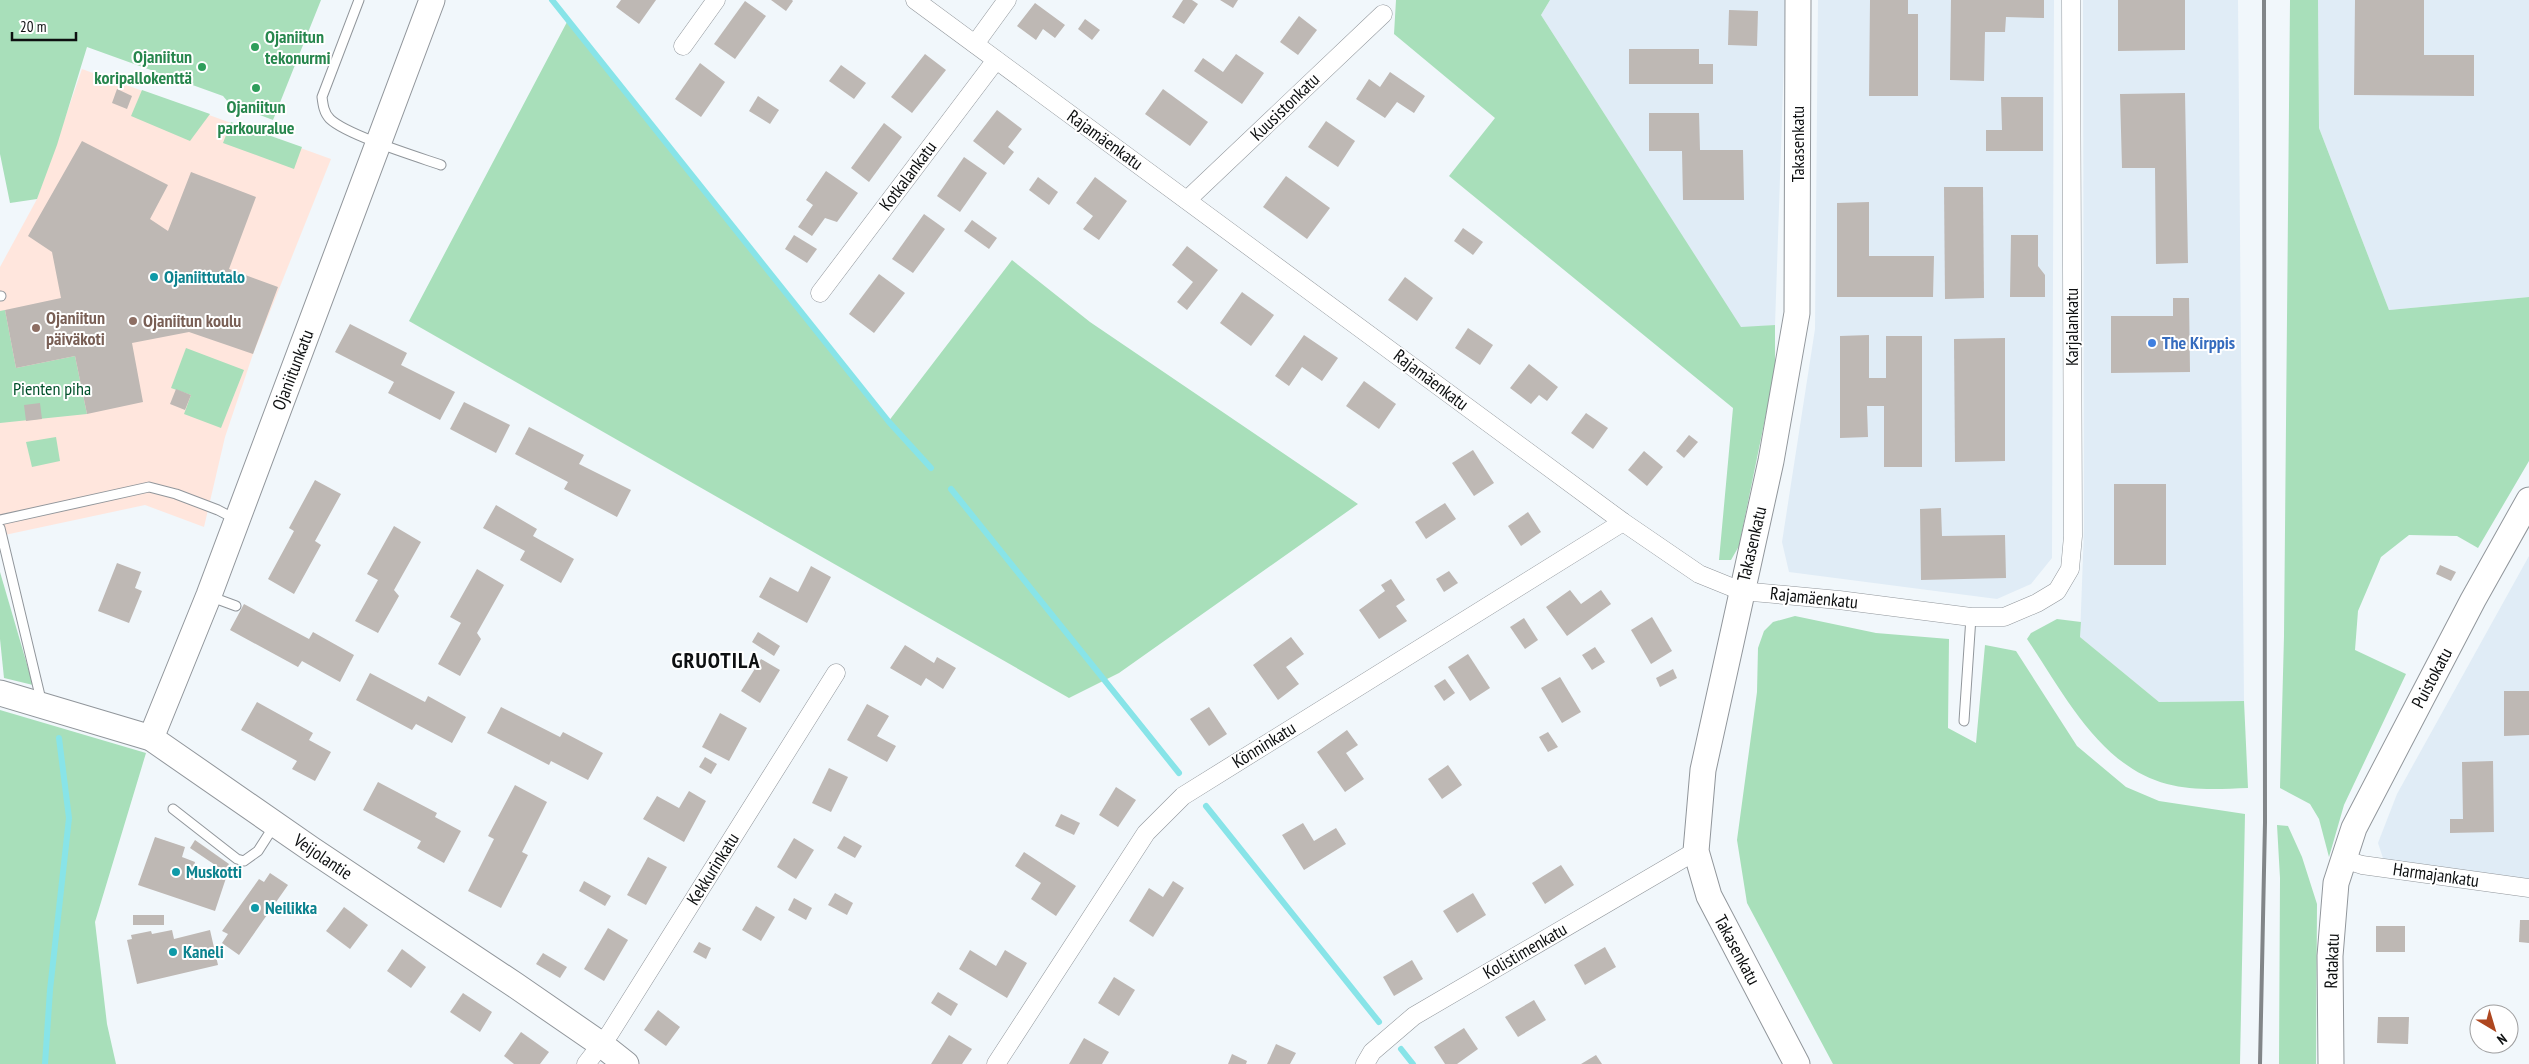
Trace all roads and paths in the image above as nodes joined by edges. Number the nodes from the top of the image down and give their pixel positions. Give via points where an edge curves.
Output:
1 (359, 0) edge
2 (432, 0) edge
3 (716, 0) edge
4 (915, 0) edge
5 (1007, 0) edge
6 (1798, 0) edge
7 (2071, 0) edge
8 (1383, 14) dead end
9 (975, 44) junction
10 (683, 46) dead end
11 (996, 60) junction
12 (378, 142) junction
13 (441, 165) dead end
14 (1188, 200) junction
15 (820, 293) dead end
16 (2529, 500) edge
17 (0, 520) edge
18 (237, 520) junction
19 (1623, 522) junction
20 (0, 528) edge
21 (1741, 591) junction
22 (209, 595) junction
23 (236, 606) dead end
24 (1971, 617) junction
25 (2004, 617) joint
26 (836, 672) dead end
27 (0, 694) edge
28 (43, 706) junction
29 (1964, 721) dead end
30 (151, 738) junction
31 (173, 809) dead end
32 (275, 824) junction
33 (1696, 851) junction
34 (2343, 859) junction
35 (2529, 888) edge
36 (602, 1045) junction
37 (586, 1064) edge
38 (626, 1064) edge
39 (996, 1064) edge
40 (1365, 1064) edge
41 (1797, 1064) edge
42 (2331, 1064) edge

1 - 12 lane via 322,97 324,110 330,119
2 - 12 street, Ojaniitunkatu
3 - 10 street
4 - 9 street, Rajamäenkatu
5 - 9 street
6 - 21 street, Takasenkatu via 1797,314 1771,461
7 - 25 street, Karjalankatu via 2073,536 2070,569 2057,591 2038,604
8 - 14 street, Kuusistonkatu
9 - 11 street, Rajamäenkatu
11 - 14 street, Rajamäenkatu
11 - 15 street, Kotkalankatu
12 - 13 lane
12 - 18 street, Ojaniitunkatu
14 - 19 street, Rajamäenkatu
16 - 34 street, Puistokatu via 2472,600 2371,793
17 - 18 lane via 149,487 176,494
18 - 22 street, Ojaniitunkatu
19 - 21 street, Rajamäenkatu via 1700,574
19 - 39 street, Könninkatu via 1183,796 1146,833
20 - 28 lane
21 - 24 street, Rajamäenkatu
21 - 33 street, Takasenkatu via 1703,770
22 - 23 lane
22 - 30 street, Ojaniitunkatu
24 - 25 street, Rajamäenkatu
24 - 29 lane
26 - 36 street, Kekkurinkatu
27 - 28 street, Veijolantie
28 - 30 street, Veijolantie
30 - 32 street, Veijolantie
31 - 32 lane via 237,859 244,861 258,851
32 - 36 street, Veijolantie
33 - 40 street, Kolistimenkatu via 1414,1016 1372,1052
33 - 41 street, Takasenkatu via 1709,896
34 - 35 street, Harmajankatu via 2362,865
34 - 42 street, Ratakatu via 2336,883 2330,956
36 - 37 street, Kekkurinkatu
36 - 38 street, Veijolantie

